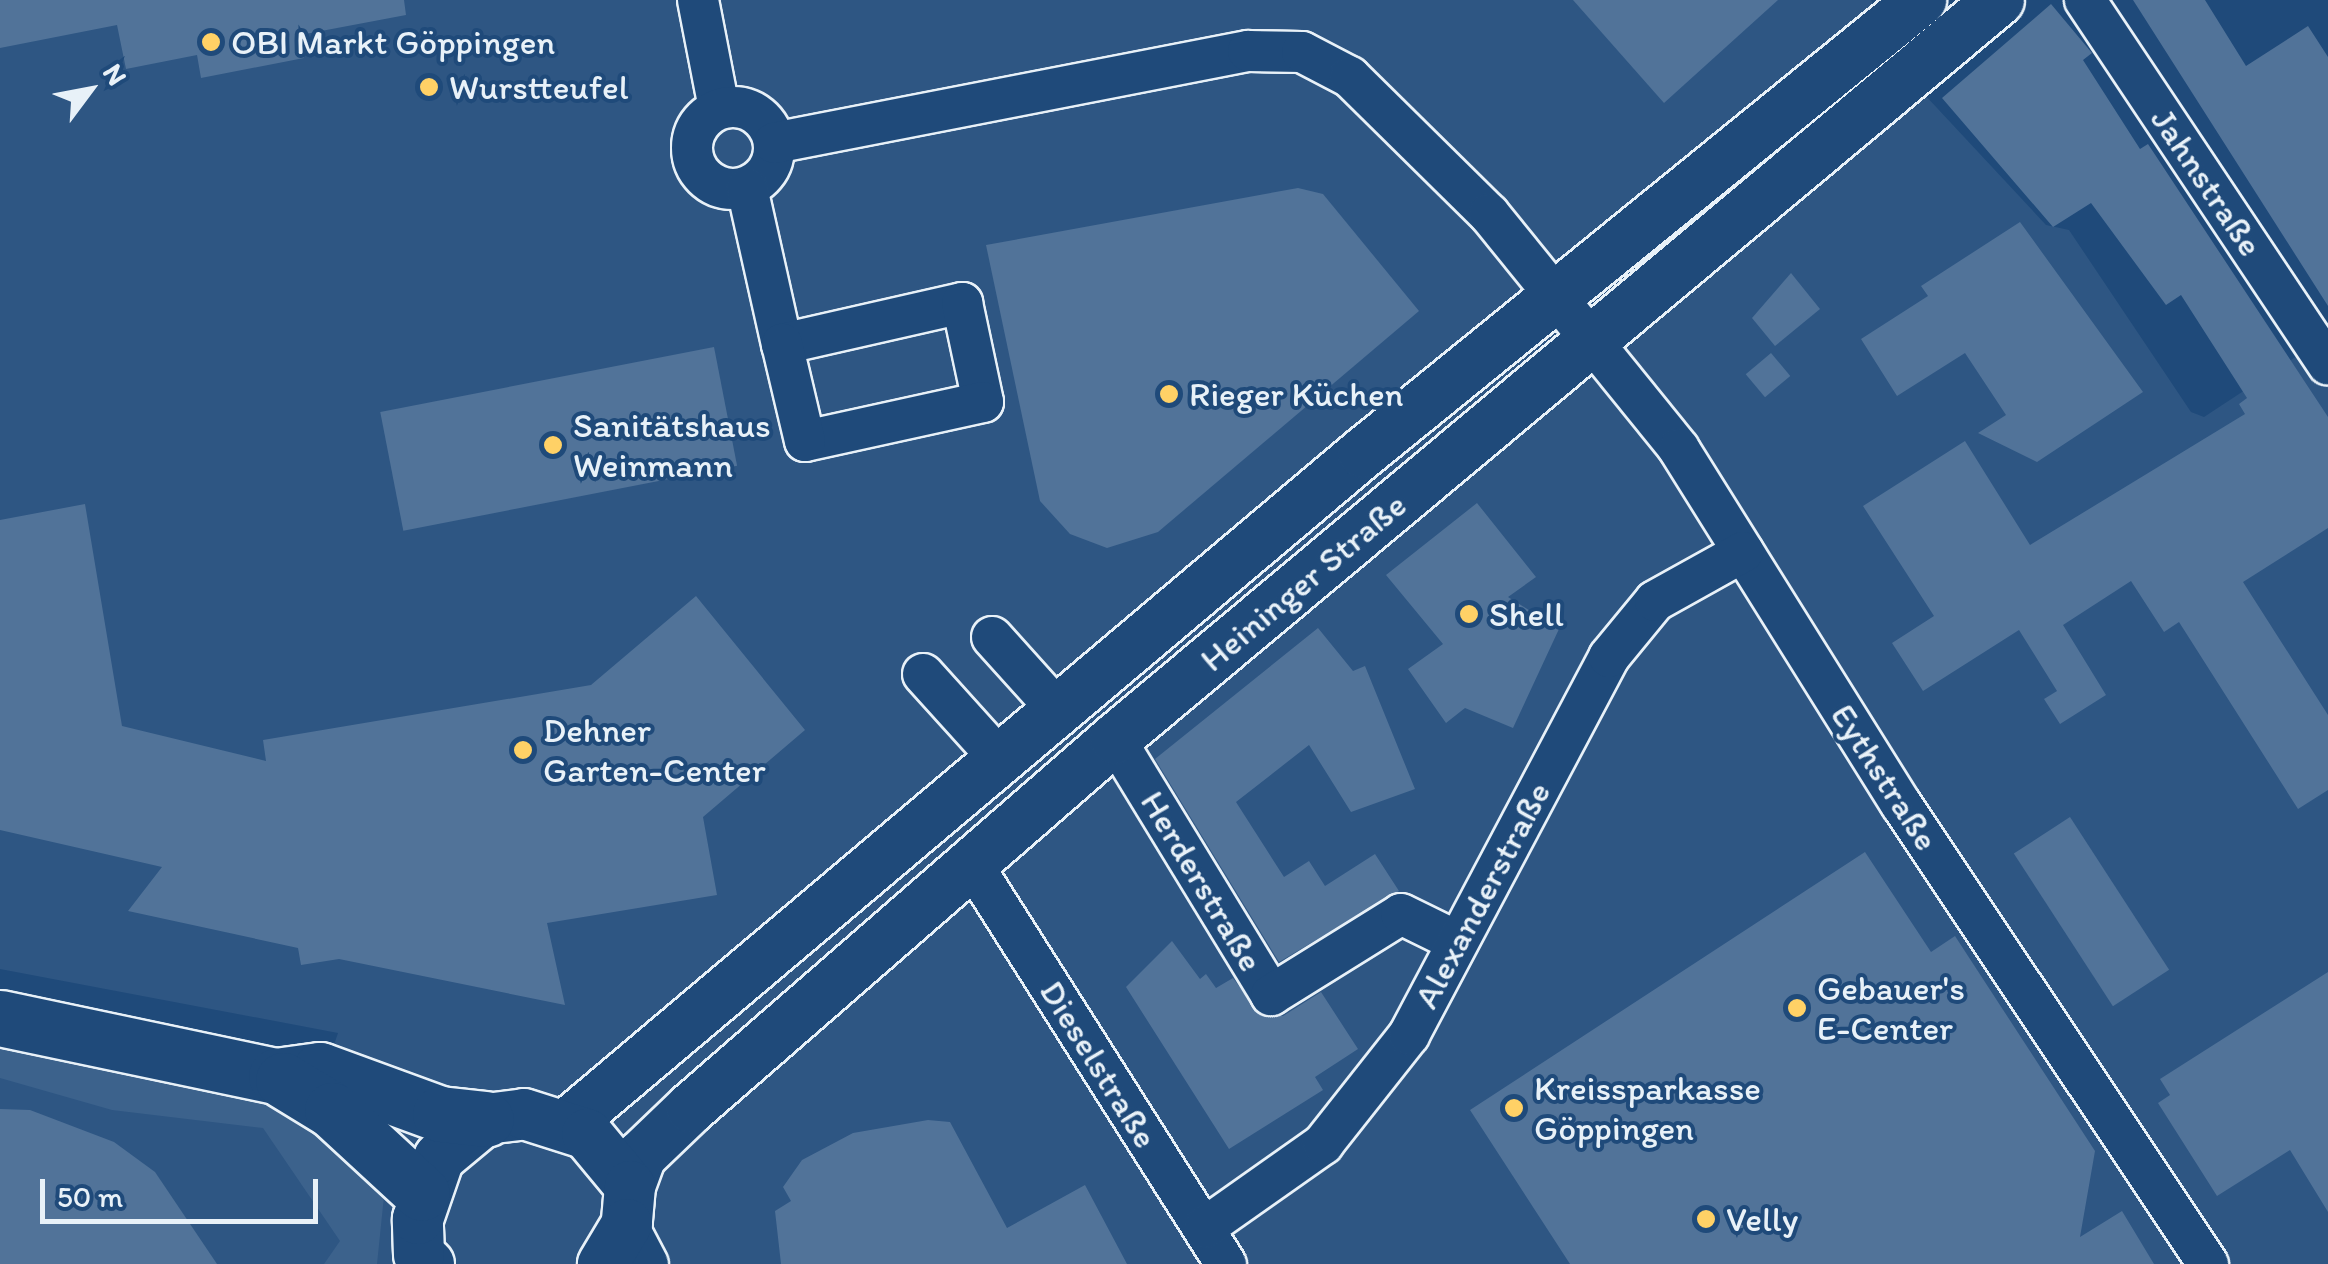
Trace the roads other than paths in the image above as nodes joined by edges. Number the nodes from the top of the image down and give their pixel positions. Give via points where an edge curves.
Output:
1 (698, 0) edge
2 (1881, 0) edge
3 (1922, 0) edge
4 (2000, 0) edge
5 (2085, 0) edge
6 (1824, 71) junction
7 (719, 108) junction
8 (774, 143) junction
9 (747, 188) junction
10 (1556, 296) junction
11 (2321, 338) edge
12 (1592, 342) junction
13 (782, 344) junction
14 (1743, 552) junction
15 (992, 637) dead end
16 (923, 674) dead end
17 (1056, 708) junction
18 (1116, 739) junction
19 (998, 757) junction
20 (1048, 798) junction
21 (972, 864) junction
22 (1454, 940) junction
23 (0, 1018) edge
24 (276, 1076) junction
25 (486, 1119) junction
26 (569, 1123) junction
27 (422, 1193) junction
28 (1204, 1228) junction
29 (627, 1235) edge
30 (421, 1261) edge
31 (1226, 1264) edge
32 (2208, 1264) edge

1 - 7 street
2 - 6 main road
3 - 6 main road, Heininger Straße
4 - 12 main road, Heininger Straße
5 - 11 street, Jahnstraße
6 - 10 main road, Heininger Straße
7 - 8 street via 755,113
7 - 9 street via 700,122 692,142 694,165 707,181
8 - 9 street via 772,162
8 - 10 street, Eythstraße via 1248,51 1302,52 1384,105
9 - 13 street
10 - 12 street, Eythstraße
10 - 17 main road, Heininger Straße
12 - 14 street, Eythstraße via 1679,449
12 - 18 main road, Heininger Straße
13 - 13 street via 962,303 983,402 805,441
14 - 22 street, Alexanderstraße via 1655,602 1609,657
14 - 32 street, Eythstraße
15 - 17 street
16 - 19 street
17 - 19 main road, Heininger Straße
17 - 20 main road via 1070,729 1069,761
18 - 20 main road, Heininger Straße
18 - 22 street, Herderstraße via 1272,995 1401,914
19 - 26 main road, Heininger Straße
20 - 21 main road, Heininger Straße
21 - 28 street, Dieselstraße
21 - 29 main road, Heininger Straße via 641,1156
22 - 28 street, Alexanderstraße via 1410,1035 1323,1144
23 - 24 highway
24 - 25 highway via 320,1070 440,1114
24 - 27 highway via 332,1110
25 - 26 main road via 524,1114
25 - 27 main road via 439,1158
26 - 29 main road
27 - 30 main road
28 - 31 street, Dieselstraße

